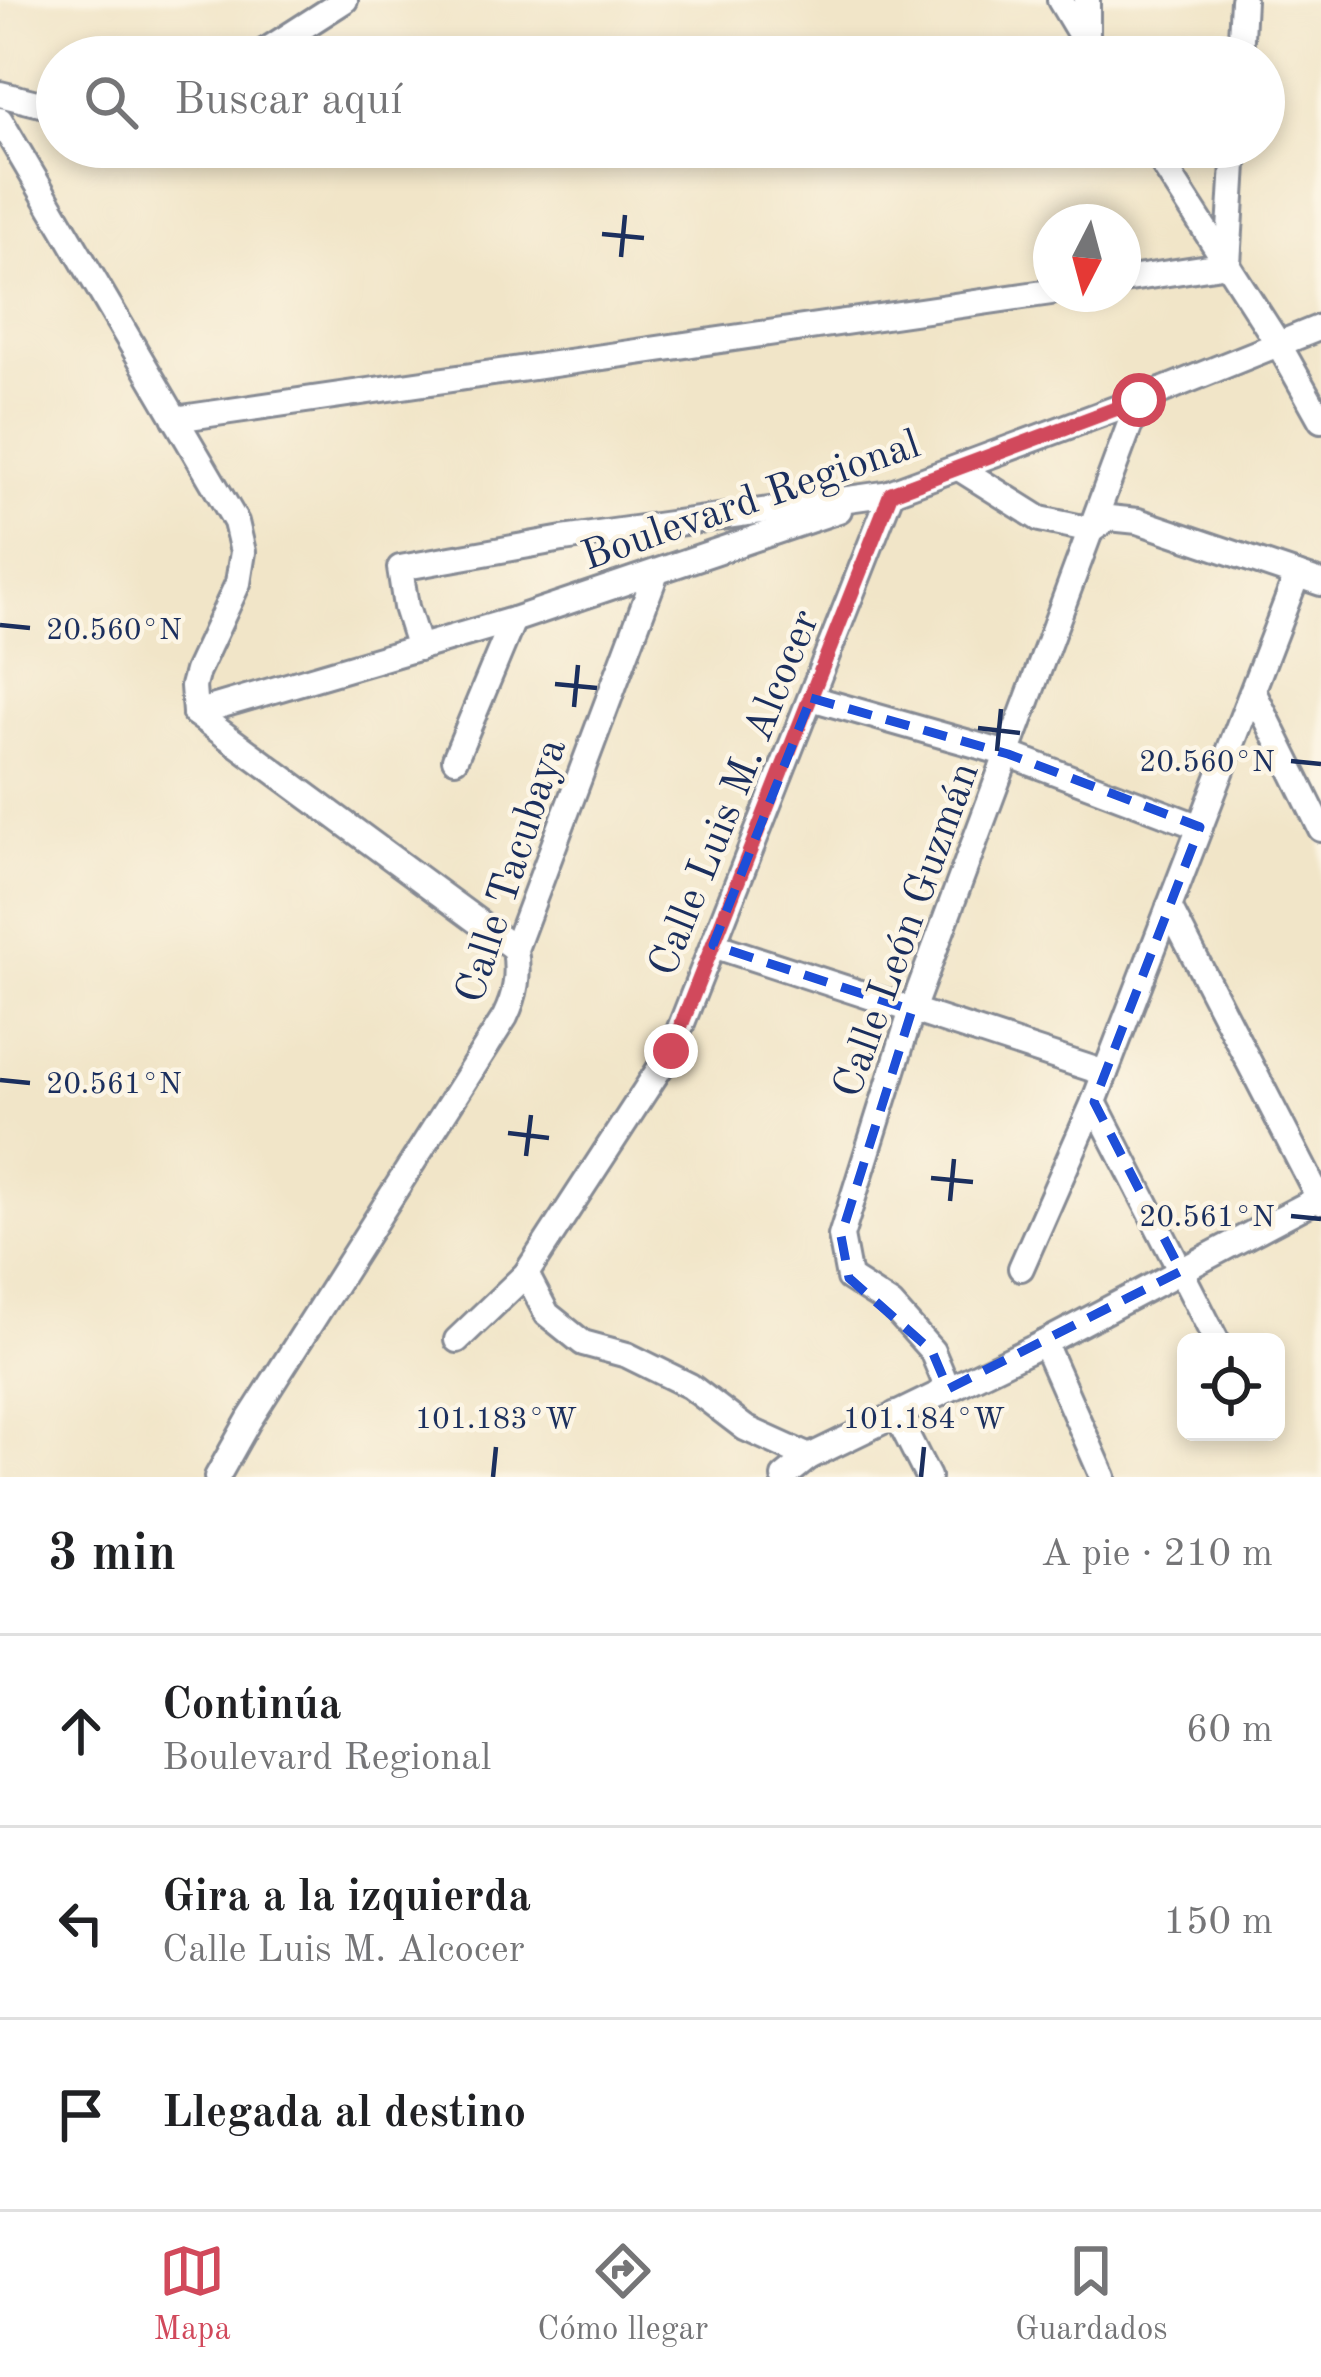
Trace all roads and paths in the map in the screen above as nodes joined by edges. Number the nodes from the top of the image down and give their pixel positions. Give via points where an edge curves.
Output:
1 (345, 0) edge
2 (1060, 0) edge
3 (1087, 0) edge
4 (1243, 0) edge
5 (289, 36) edge
6 (1081, 36) edge
7 (1089, 36) edge
8 (1241, 36) edge
9 (0, 94) edge
10 (36, 103) edge
11 (0, 120) edge
12 (1166, 168) edge
13 (1234, 168) edge
14 (1228, 264) junction
15 (1141, 277) edge
16 (1033, 295) edge
17 (1321, 327) edge
18 (1279, 345) junction
19 (1139, 400) junction
20 (175, 419) junction
21 (1321, 419) edge
22 (959, 468) junction
23 (891, 493) junction
24 (1092, 530) junction
25 (656, 573) junction
26 (1309, 579) edge
27 (512, 620) junction
28 (419, 648) junction
29 (1253, 691) junction
30 (811, 698) junction
31 (195, 713) junction
32 (1008, 754) junction
33 (454, 759) dead end
34 (1200, 827) junction
35 (1321, 829) edge
36 (1169, 907) junction
37 (713, 945) junction
38 (515, 950) junction
39 (912, 1010) junction
40 (1105, 1073) junction
41 (1094, 1102) junction
42 (1320, 1200) edge
43 (1021, 1268) dead end
44 (1181, 1271) junction
45 (526, 1274) junction
46 (1212, 1333) edge
47 (458, 1340) dead end
48 (1044, 1343) junction
49 (948, 1389) junction
50 (896, 1414) junction
51 (809, 1457) junction
52 (217, 1477) edge
53 (784, 1477) edge
54 (928, 1477) edge
55 (1103, 1477) edge

1 - 5 street
2 - 6 street
3 - 7 street
4 - 8 street
9 - 10 street
11 - 20 street
12 - 14 street
13 - 14 street
14 - 15 street
14 - 18 street
16 - 20 street
17 - 18 street, Boulevard Regional
18 - 19 street, Boulevard Regional
18 - 21 street
19 - 22 street, Boulevard Regional
19 - 24 street, Calle León Guzmán
20 - 31 street via 236,522 243,552 238,583 197,671
22 - 23 street, Boulevard Regional
22 - 24 street via 1040,519
23 - 25 street, Boulevard Regional
23 - 28 street via 400,568
23 - 30 street, Calle Luis M. Alcocer
24 - 26 street via 1109,518 1138,521
24 - 32 street, Calle León Guzmán
25 - 27 street, Boulevard Regional
25 - 38 street, Calle Tacubaya
26 - 29 street
27 - 28 street, Boulevard Regional
27 - 33 street
28 - 31 street, Boulevard Regional
29 - 34 street
29 - 35 street
30 - 32 street
30 - 37 street, Calle Luis M. Alcocer
31 - 38 street
32 - 34 street
32 - 39 street, Calle León Guzmán
34 - 36 street
36 - 40 street
36 - 42 street
37 - 39 street
37 - 45 street, Calle Luis M. Alcocer via 671,1051
38 - 52 street, Calle Tacubaya via 515,996 505,1018
39 - 40 street
39 - 49 street, Calle León Guzmán via 841,1236 849,1278 891,1305 932,1351
40 - 41 street
41 - 43 street
41 - 44 street
42 - 44 street
44 - 46 street
44 - 48 street
45 - 47 street, Calle Luis M. Alcocer
45 - 51 street via 548,1314 583,1343 690,1385 745,1428
48 - 49 street
48 - 55 street
49 - 50 street
50 - 51 street
50 - 54 street
51 - 53 street

